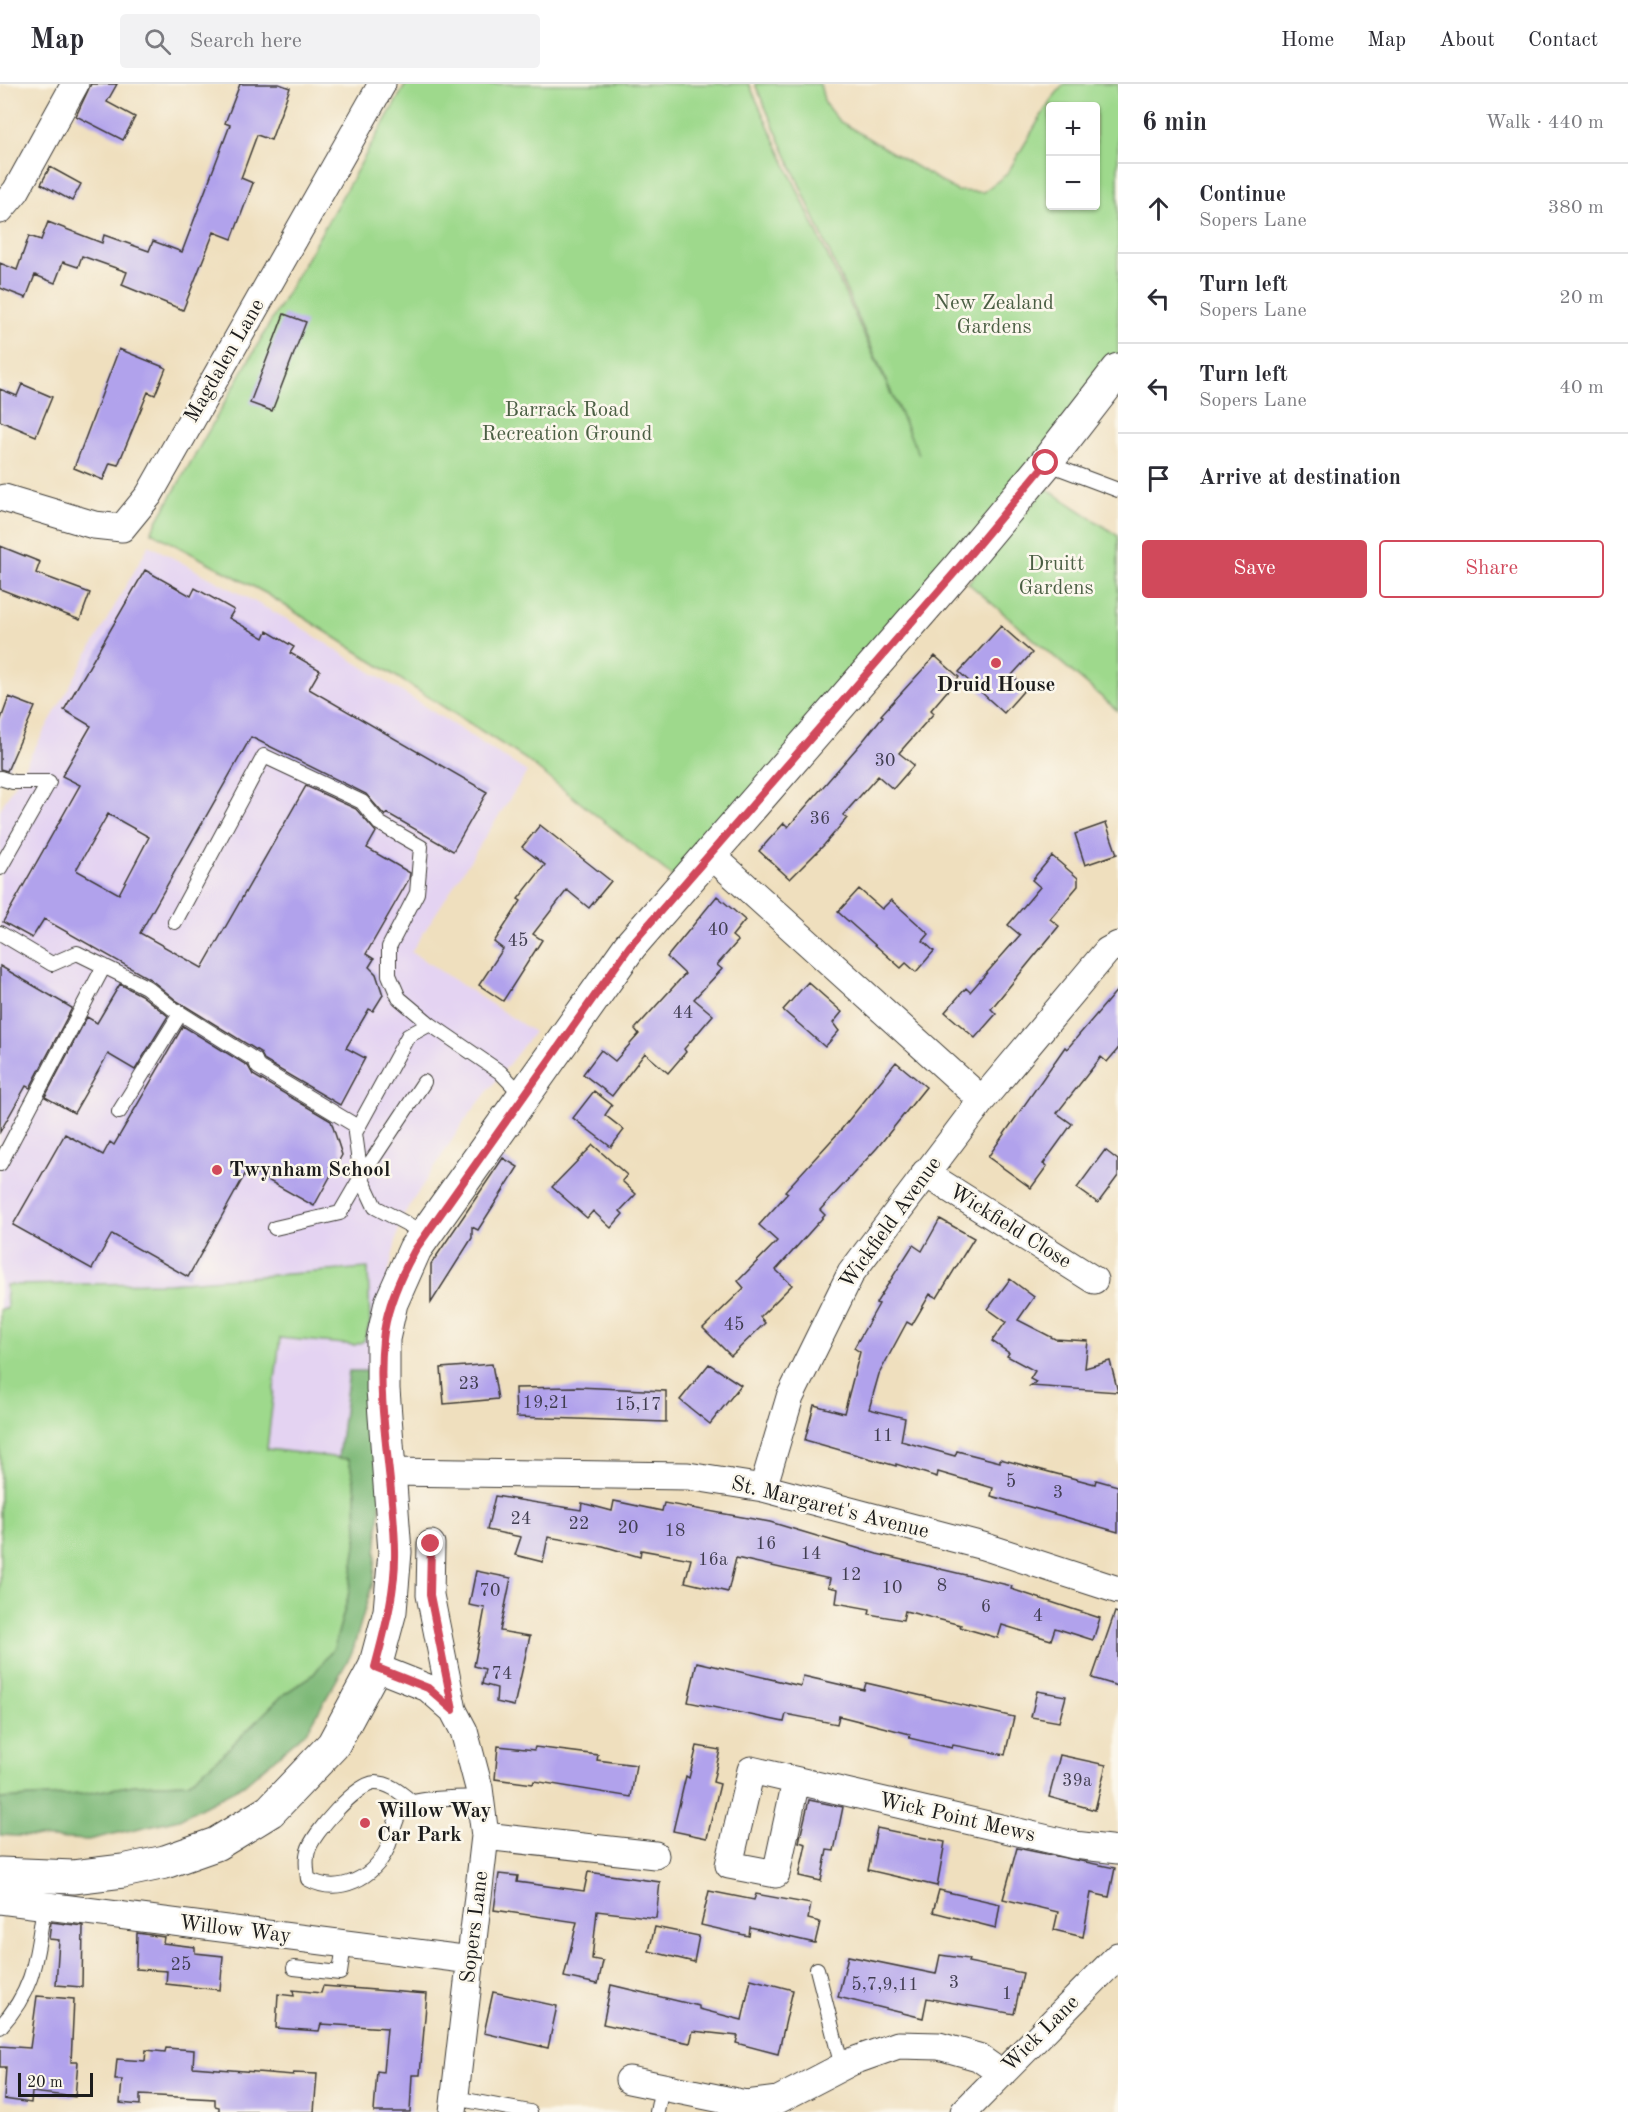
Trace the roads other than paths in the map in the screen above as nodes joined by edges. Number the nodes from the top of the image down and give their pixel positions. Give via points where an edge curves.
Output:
1 (75, 84) edge
2 (382, 84) edge
3 (0, 210) edge
4 (1118, 370) edge
5 (1046, 463) junction
6 (1118, 490) edge
7 (4, 498) dead end
8 (0, 778) edge
9 (711, 855) junction
10 (0, 867) edge
11 (175, 922) dead end
12 (0, 933) edge
13 (1118, 945) edge
14 (104, 966) junction
15 (180, 1014) junction
16 (430, 1023) junction
17 (424, 1082) dead end
18 (525, 1097) junction
19 (982, 1100) junction
20 (119, 1112) dead end
21 (358, 1127) junction
22 (0, 1164) edge
23 (925, 1173) junction
24 (361, 1177) junction
25 (275, 1228) dead end
26 (427, 1234) junction
27 (1094, 1280) dead end
28 (390, 1472) junction
29 (763, 1488) junction
30 (431, 1544) dead end
31 (1118, 1590) edge
32 (375, 1667) junction
33 (453, 1710) junction
34 (796, 1781) dead end
35 (480, 1797) junction
36 (412, 1802) junction
37 (485, 1836) junction
38 (1118, 1850) edge
39 (655, 1855) dead end
40 (0, 1874) edge
41 (0, 1900) edge
42 (44, 1906) junction
43 (344, 1944) junction
44 (1118, 1956) edge
45 (471, 1960) junction
46 (294, 1968) dead end
47 (817, 1969) dead end
48 (0, 2027) edge
49 (842, 2067) junction
50 (1002, 2074) junction
51 (629, 2080) dead end
52 (659, 2099) edge
53 (454, 2105) edge
54 (530, 2112) edge
55 (964, 2112) edge

1 - 3 street via 16,191
2 - 7 street, Magdalen Lane via 148,495 122,528 94,525
4 - 5 street
5 - 6 lane
5 - 9 street
8 - 10 lane via 13,783 49,783
9 - 18 street via 630,946
9 - 19 street
11 - 16 lane via 264,756 362,802 379,823 421,847 417,893 389,947 389,975 399,998
12 - 14 lane via 52,964 77,953
13 - 19 street, Wickfield Avenue via 1107,951
14 - 15 lane via 146,987
14 - 22 lane
15 - 20 lane
15 - 21 lane
16 - 18 lane via 500,1072
16 - 21 lane via 408,1036
17 - 24 lane
18 - 26 street
19 - 23 street, Wickfield Avenue
21 - 24 lane via 355,1133
23 - 27 street, Wickfield Close
23 - 29 street, Wickfield Avenue via 850,1273 790,1397
24 - 25 lane via 340,1213
24 - 26 lane via 375,1207
26 - 28 street via 404,1270 383,1339
28 - 29 street, St. Margaret's Avenue via 688,1476
28 - 32 street via 395,1552 390,1611
29 - 31 street, St. Margaret's Avenue via 983,1546
30 - 33 street, Sopers Lane via 430,1595
32 - 33 street, Sopers Lane via 428,1688
32 - 40 street via 333,1745 304,1778 270,1811 216,1844 165,1862 123,1871 73,1877
33 - 35 street, Sopers Lane via 471,1753
34 - 38 street, Wick Point Mews via 1074,1845
35 - 36 lane
35 - 37 street, Sopers Lane
36 - 36 lane via 401,1810 378,1864 355,1883 319,1886 308,1879 308,1850 324,1823 365,1785 391,1786
37 - 39 street
37 - 45 street, Sopers Lane
41 - 42 street, Willow Way
42 - 43 street, Willow Way
42 - 48 lane via 34,1970 19,2007
43 - 45 street, Willow Way
43 - 46 lane via 340,1973
44 - 50 street, Wick Lane
45 - 53 street, Sopers Lane
47 - 49 lane
49 - 50 street via 898,2045 939,2046 978,2057
49 - 52 street via 778,2100 746,2104
50 - 55 street, Wick Lane
51 - 52 street
53 - 54 lane

